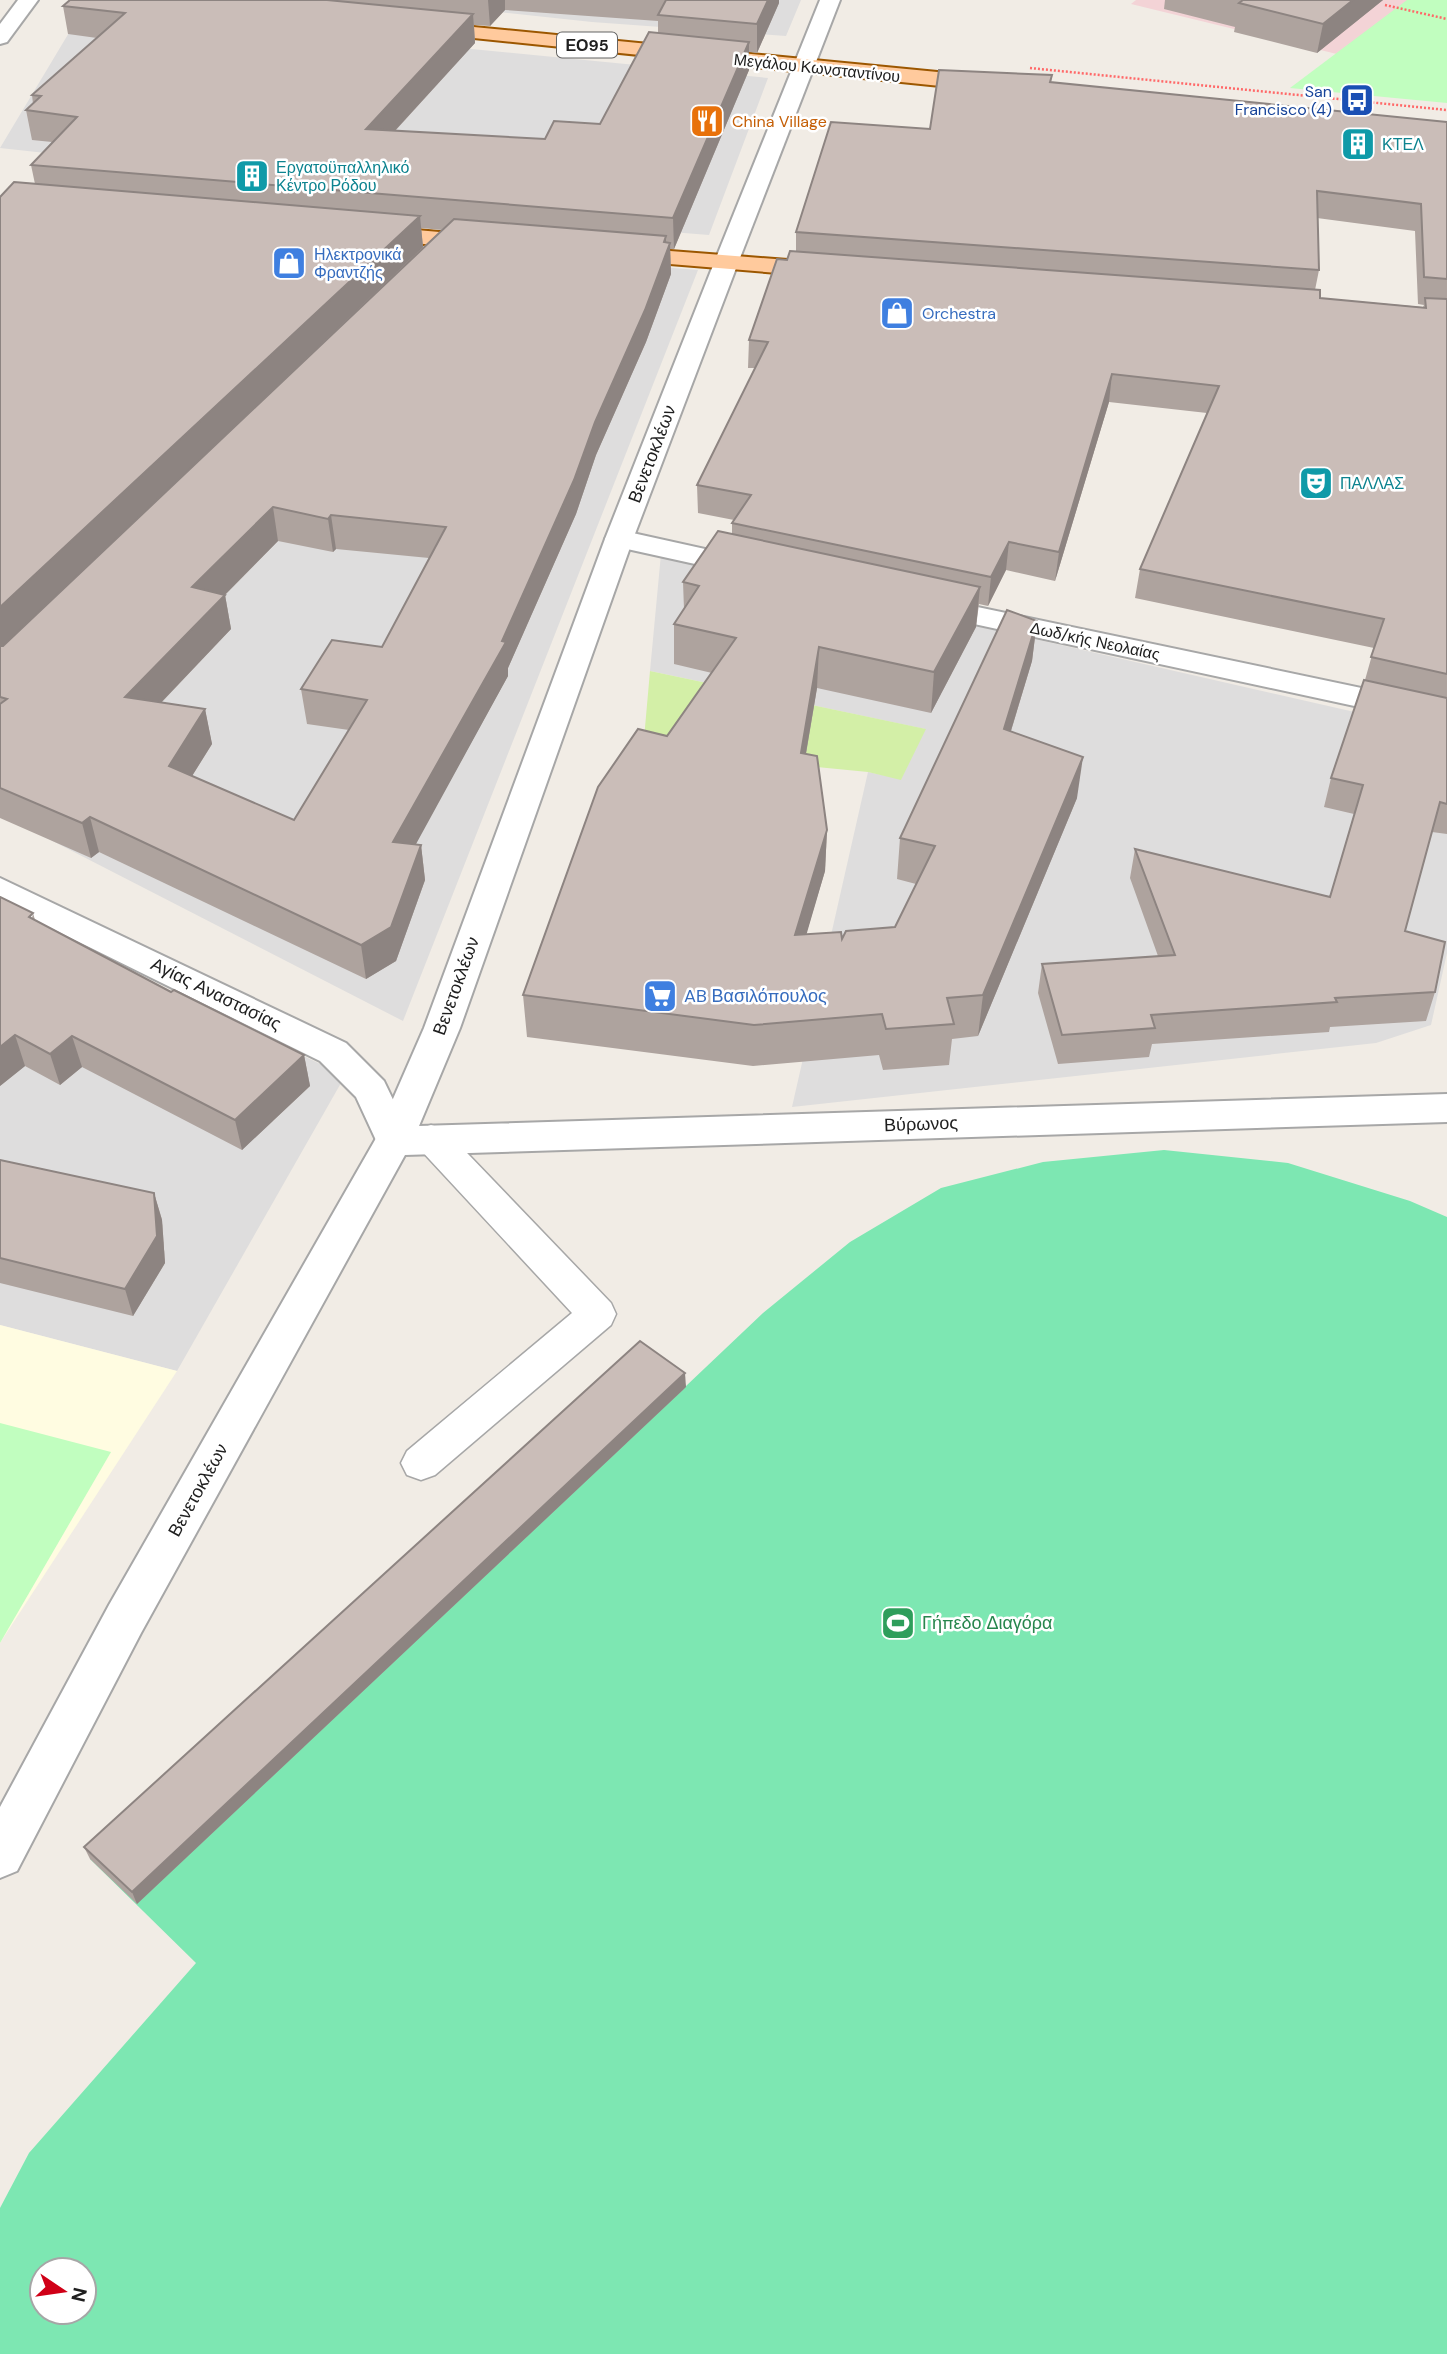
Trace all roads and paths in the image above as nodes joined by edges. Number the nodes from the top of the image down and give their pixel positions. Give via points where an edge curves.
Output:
1 (28, 0) edge
2 (831, 0) edge
3 (1385, 5) dead end
4 (1447, 19) edge
5 (395, 26) edge
6 (0, 38) edge
7 (802, 66) junction
8 (1024, 67) dead end
9 (1010, 86) edge
10 (1447, 110) edge
11 (352, 232) edge
12 (449, 240) junction
13 (505, 244) edge
14 (601, 252) edge
15 (726, 263) junction
16 (419, 268) edge
17 (847, 272) edge
18 (619, 539) junction
19 (782, 574) edge
20 (904, 600) edge
21 (1447, 716) edge
22 (0, 889) edge
23 (1447, 1108) edge
24 (413, 1140) junction
25 (421, 1463) dead end
26 (0, 1855) edge

1 - 6 street
2 - 7 street, Βενετοκλέων
3 - 4 path
5 - 7 main road, Μεγάλου Κωνσταντίνου / ΕΟ95
7 - 9 main road, Μεγάλου Κωνσταντίνου / ΕΟ95
7 - 15 street, Βενετοκλέων
8 - 10 path
11 - 12 main road
12 - 13 main road
12 - 16 street
14 - 15 main road
15 - 17 main road
15 - 18 street, Βενετοκλέων
18 - 19 street
18 - 24 street, Βενετοκλέων via 442,1028
20 - 21 street, Δωδ/κής Νεολαίας
22 - 24 street, Αγίας Αναστασίας via 333,1052
23 - 24 street, Βύρωνος
24 - 25 lane via 597,1314
24 - 26 street, Βενετοκλέων via 125,1619

